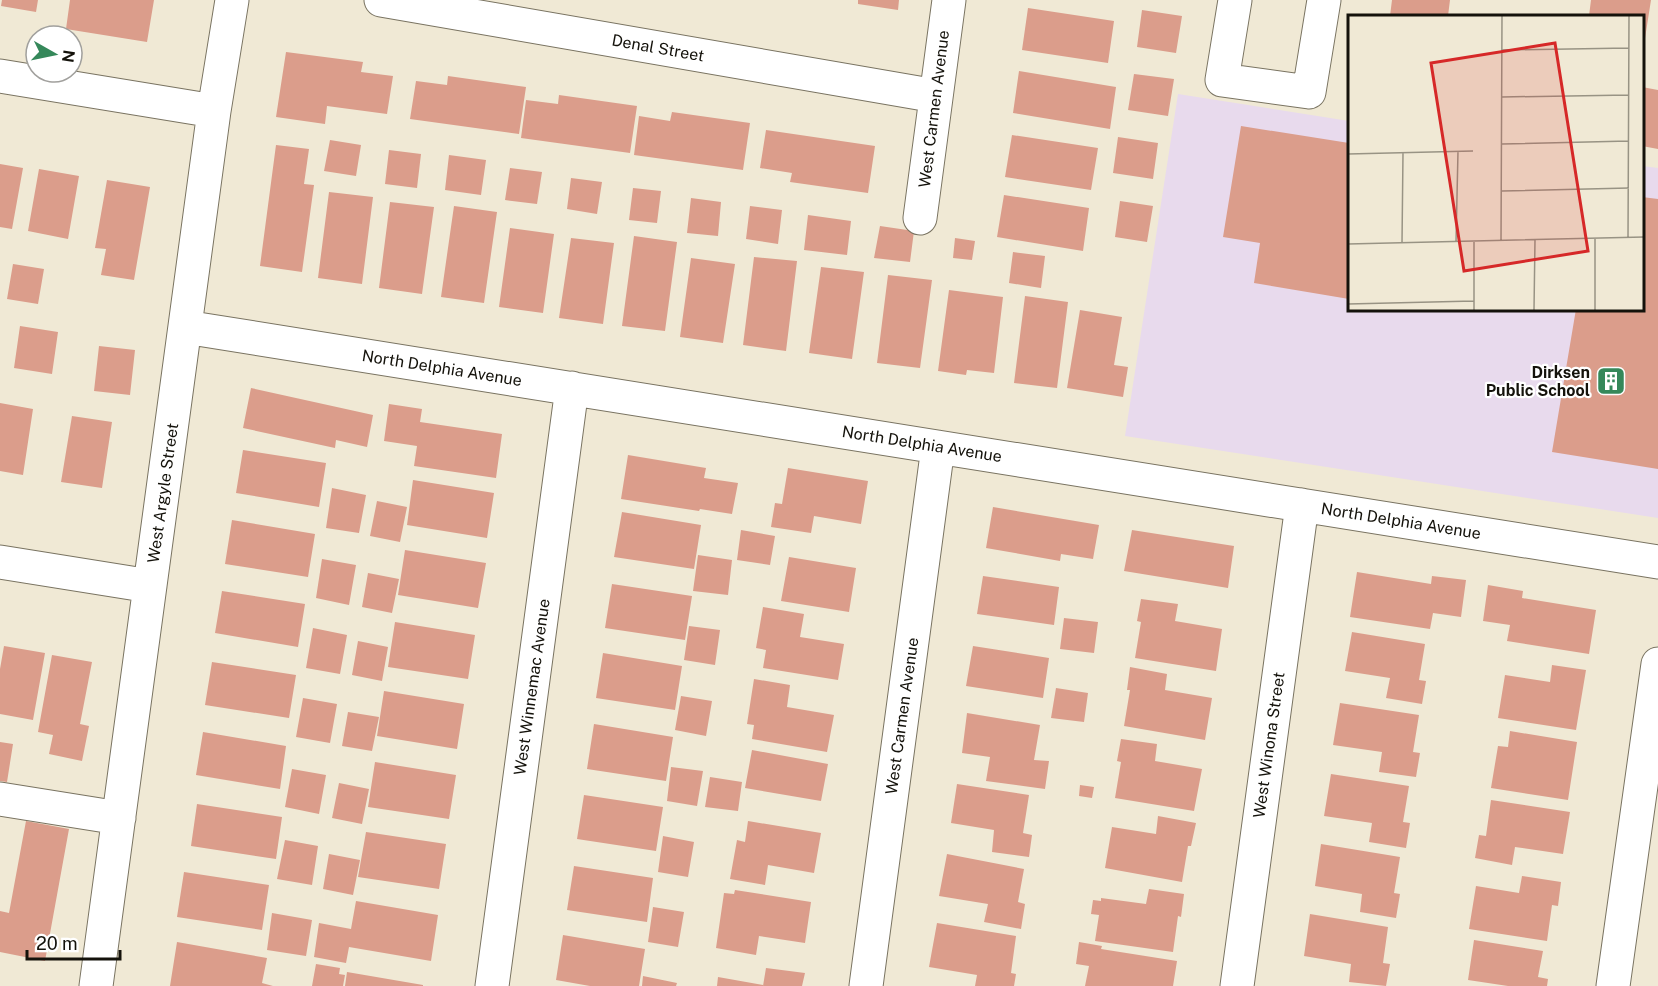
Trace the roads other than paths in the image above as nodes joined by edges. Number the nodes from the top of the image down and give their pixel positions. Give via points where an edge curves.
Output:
1 (232, 0) edge
2 (381, 0) edge
3 (949, 0) edge
4 (1235, 0) edge
5 (1324, 0) edge
6 (0, 76) edge
7 (936, 96) junction
8 (214, 111) junction
9 (920, 218) dead end
10 (185, 327) junction
11 (572, 388) junction
12 (938, 447) junction
13 (1302, 505) junction
14 (0, 561) edge
15 (1658, 562) edge
16 (150, 586) junction
17 (1658, 664) edge
18 (0, 799) edge
19 (119, 818) junction
20 (96, 986) edge
21 (492, 986) edge
22 (866, 986) edge
23 (1237, 986) edge
24 (1613, 986) edge

1 - 8 street, West Argyle Street
2 - 7 street, Denal Street
3 - 7 street, West Carmen Avenue
4 - 5 street via 1222,80 1309,92
6 - 8 street
7 - 9 street, West Carmen Avenue
8 - 10 street, West Argyle Street
10 - 11 street, North Delphia Avenue
10 - 16 street, West Argyle Street
11 - 12 street, North Delphia Avenue
11 - 21 street, West Winnemac Avenue
12 - 13 street, North Delphia Avenue
12 - 22 street, West Carmen Avenue
13 - 15 street, North Delphia Avenue
13 - 23 street, West Winona Street
14 - 16 street
16 - 19 street, West Argyle Street
17 - 24 street
18 - 19 street
19 - 20 street, West Argyle Street

